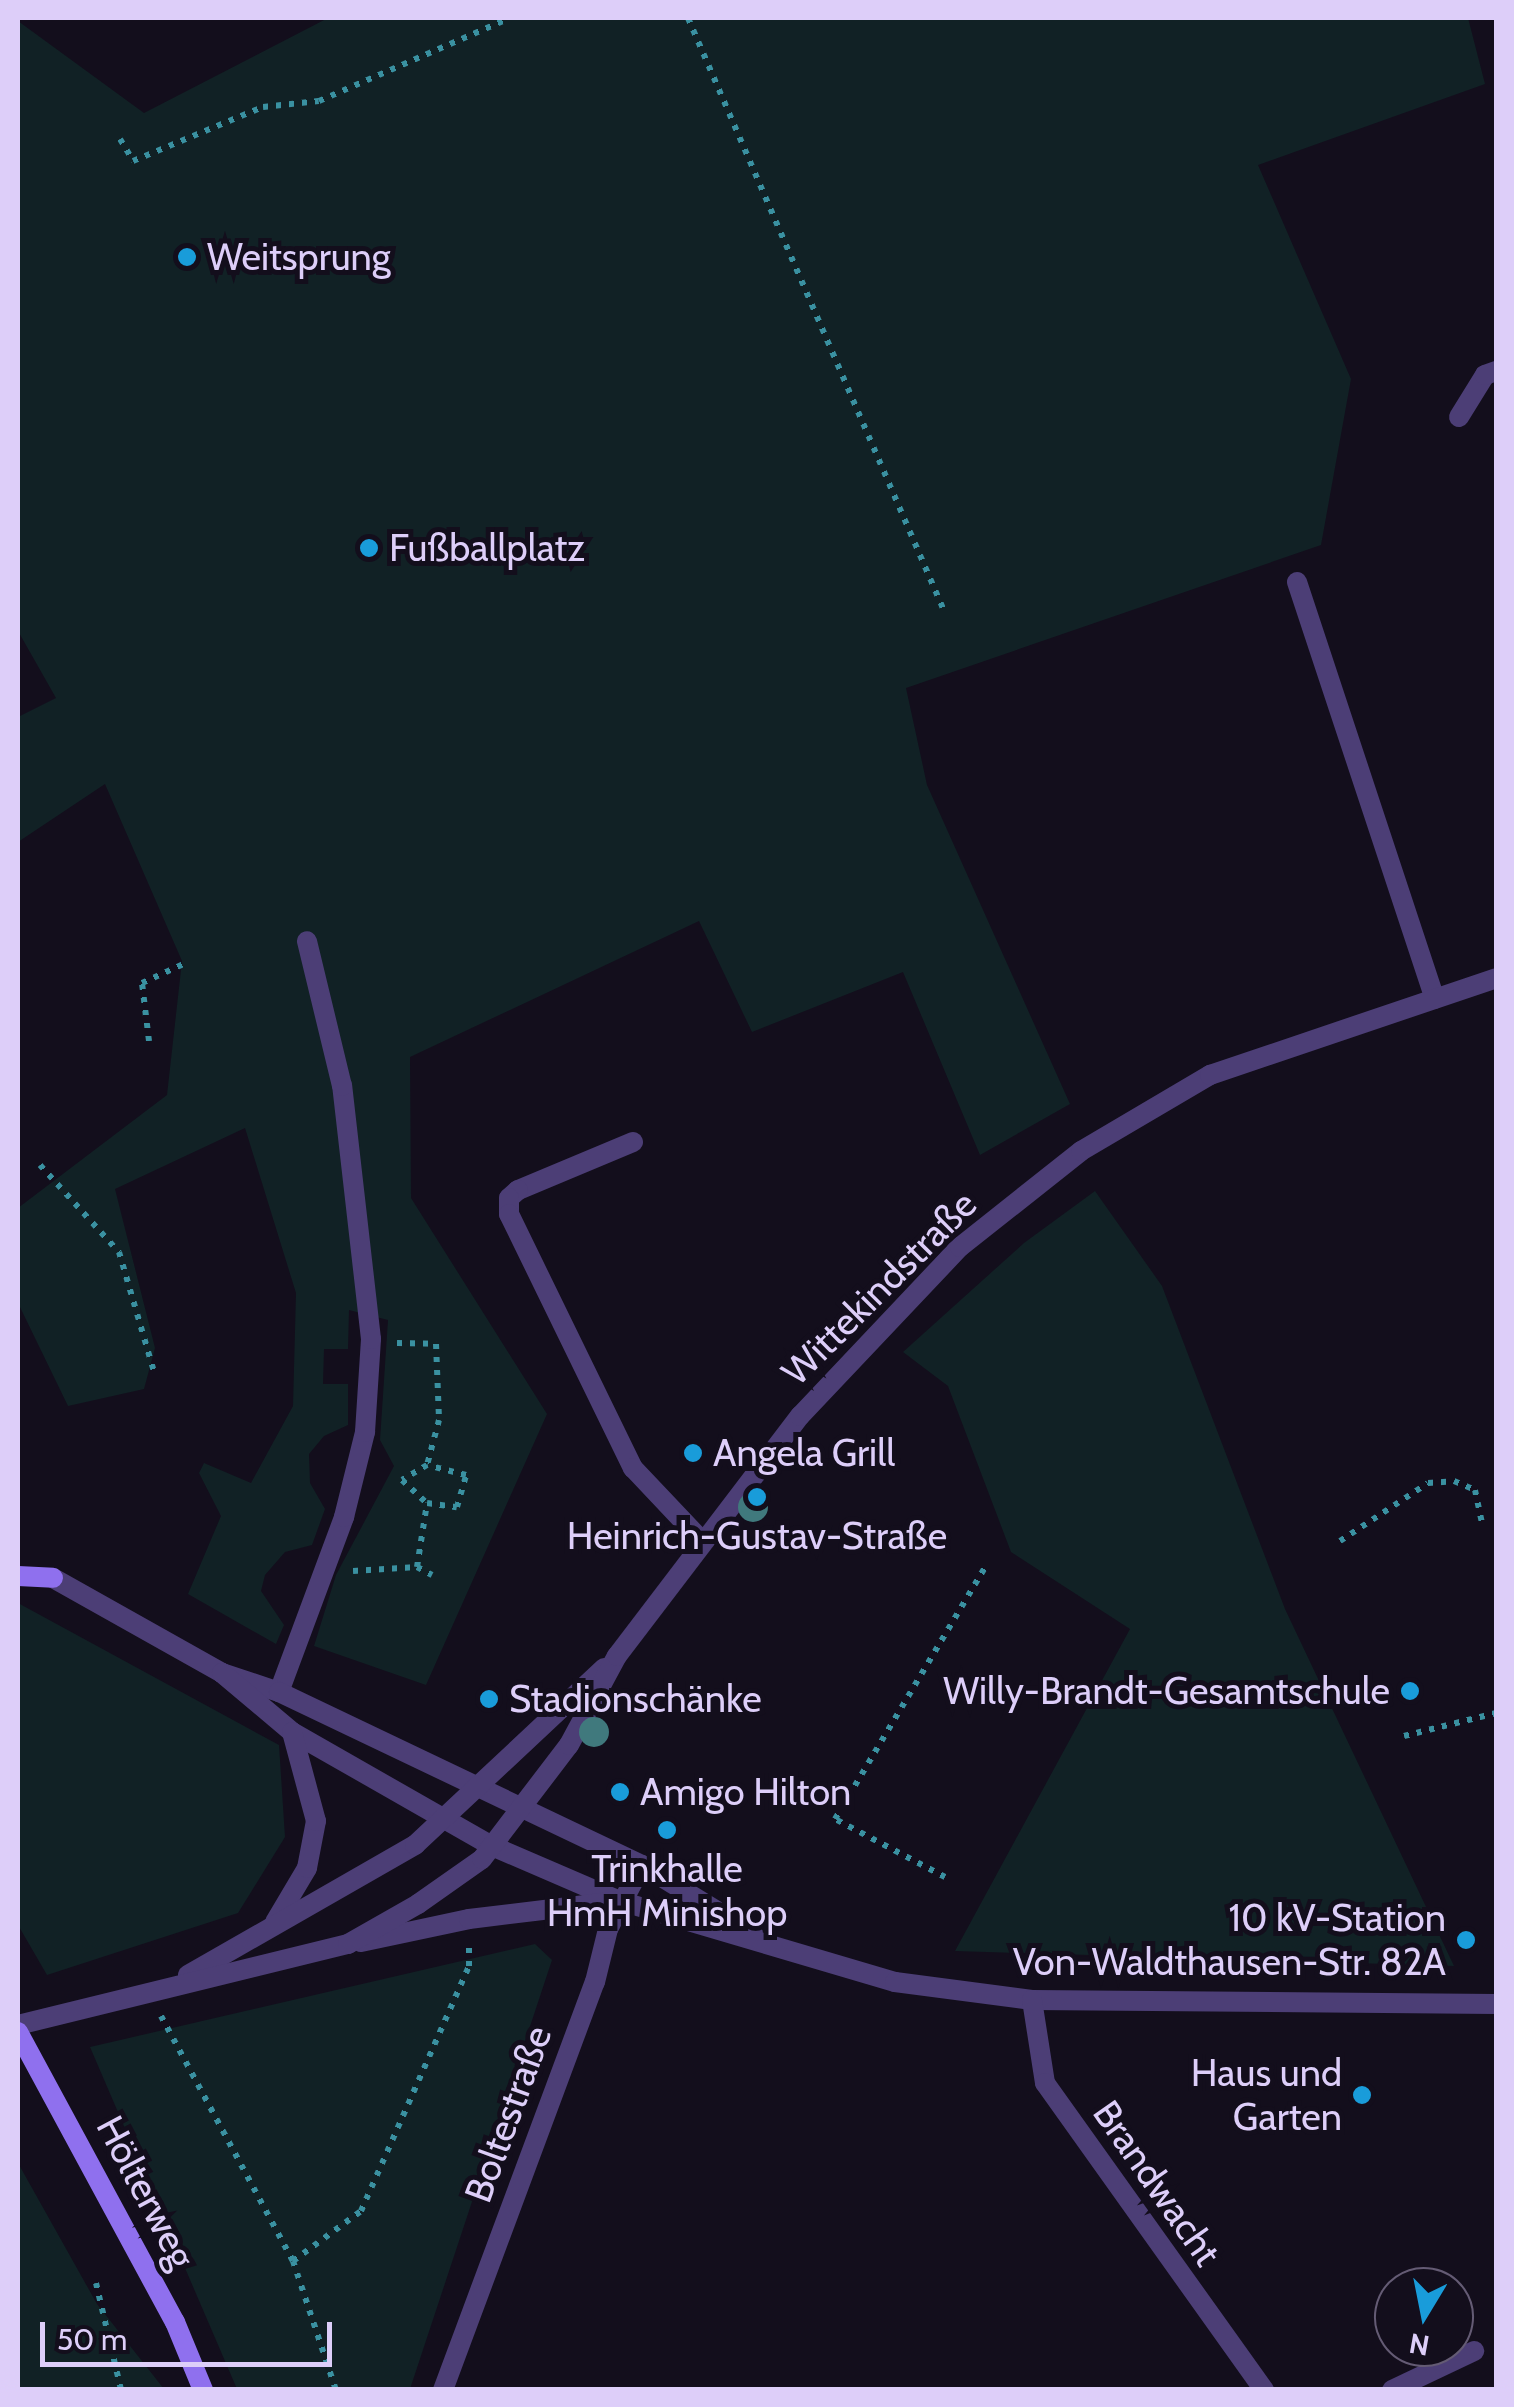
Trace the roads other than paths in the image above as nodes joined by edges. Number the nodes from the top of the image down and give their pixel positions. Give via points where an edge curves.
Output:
1 (1496, 371) edge
2 (1459, 417) dead end
3 (1296, 582) dead end
4 (307, 942) dead end
5 (1496, 978) edge
6 (1435, 999) junction
7 (633, 1142) dead end
8 (703, 1542) junction
9 (18, 1576) edge
10 (53, 1578) joint
11 (617, 1656) junction
12 (222, 1673) junction
13 (278, 1692) junction
14 (292, 1732) junction
15 (475, 1788) junction
16 (521, 1809) junction
17 (442, 1820) junction
18 (492, 1846) junction
19 (642, 1865) junction
20 (620, 1901) junction
21 (270, 1928) junction
22 (348, 1944) junction
23 (776, 1948) junction
24 (170, 1986) junction
25 (1032, 2000) junction
26 (1496, 2004) edge
27 (18, 2029) edge
28 (1442, 2367) edge
29 (203, 2390) edge
30 (443, 2390) edge
31 (1264, 2390) edge
32 (1392, 2390) edge

1 - 2 street via 1484,375
3 - 6 street
4 - 13 street via 342,1086 370,1339 364,1432
5 - 6 street, Wittekindstraße
6 - 8 street, Wittekindstraße via 1210,1075 1081,1151 960,1247 880,1329 800,1416
7 - 8 street via 518,1190 509,1198 509,1214 634,1468
8 - 11 street, Wittekindstraße
9 - 10 main road
10 - 12 street
11 - 15 street, Wittekindstraße
11 - 16 street, Wittekindstraße via 569,1745
12 - 13 street
12 - 14 street
13 - 15 street
14 - 17 street
14 - 21 street, Wittekindstraße via 316,1822 307,1868
15 - 16 street
15 - 17 street, Wittekindstraße
16 - 18 street, Wittekindstraße
16 - 19 street
17 - 18 street
17 - 21 street, Wittekindstraße via 415,1845
18 - 20 street
18 - 22 street, Wittekindstraße via 418,1904
19 - 20 street, Boltestraße
19 - 23 street
20 - 22 street via 469,1919
20 - 23 street
20 - 30 street, Boltestraße
21 - 24 street, Wittekindstraße
22 - 24 street, Wittekindstraße
23 - 25 street via 895,1982
24 - 27 street, Wittekindstraße
25 - 26 street
25 - 31 street, Brandwacht via 1044,2083
27 - 29 main road, Hölterweg via 175,2322
28 - 32 street

